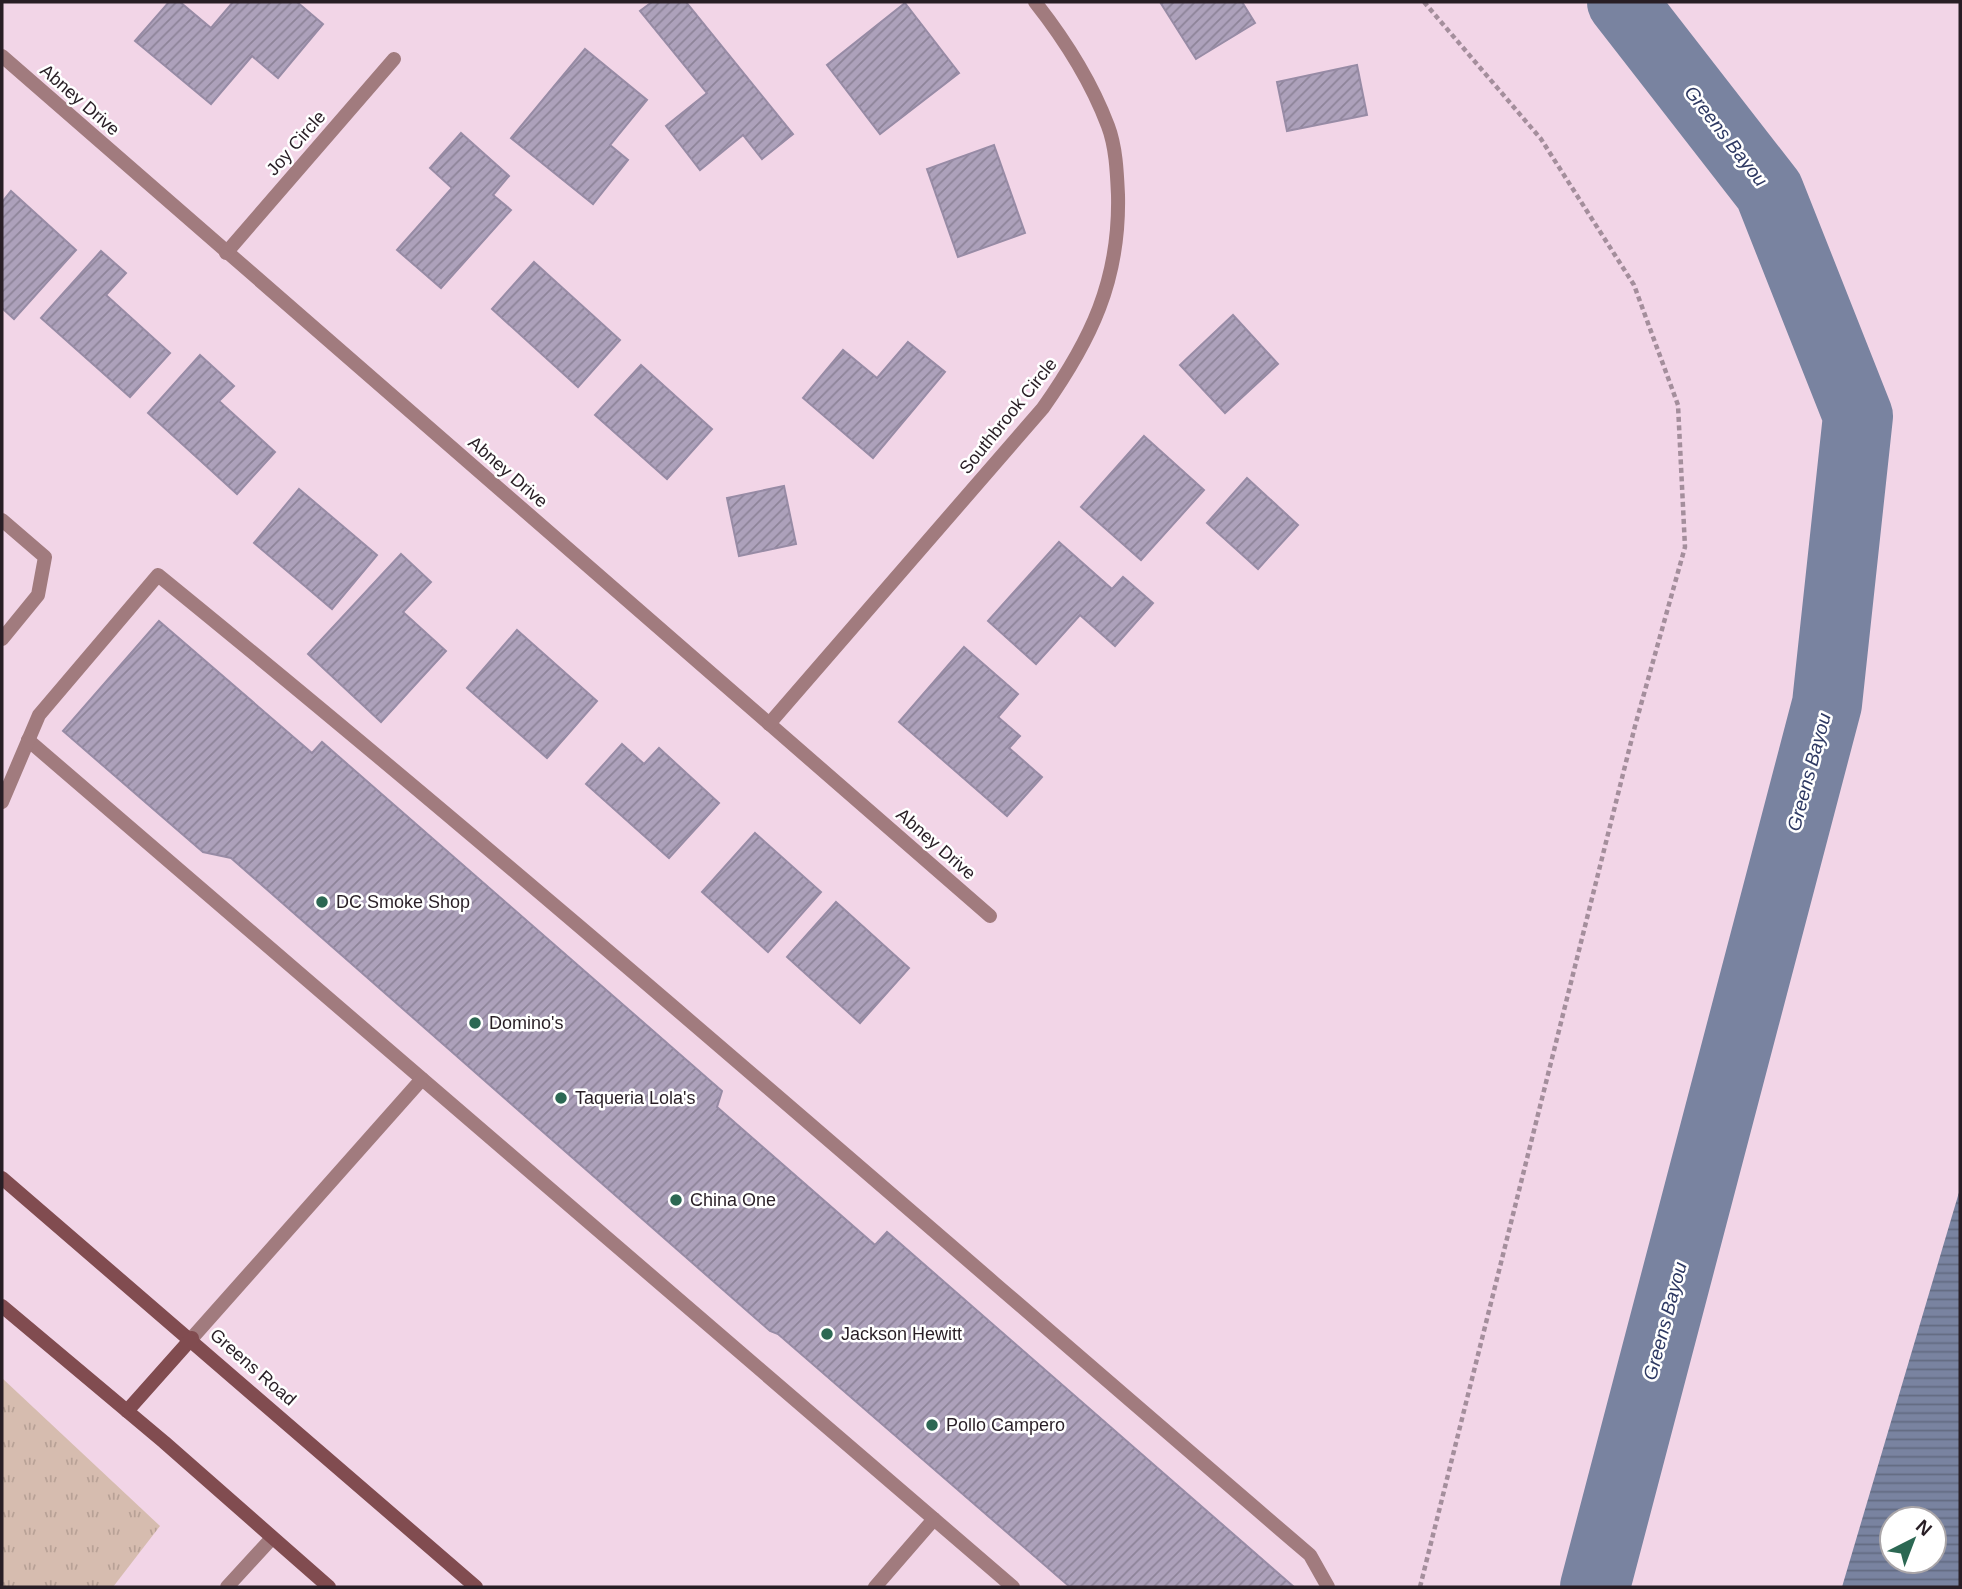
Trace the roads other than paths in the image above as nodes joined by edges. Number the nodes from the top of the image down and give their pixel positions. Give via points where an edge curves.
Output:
1 (1035, 2) edge
2 (2, 57) edge
3 (394, 59) dead end
4 (226, 253) junction
5 (2, 520) edge
6 (2, 639) edge
7 (769, 724) junction
8 (28, 740) junction
9 (2, 802) edge
10 (990, 916) dead end
11 (422, 1079) junction
12 (2, 1178) edge
13 (2, 1306) edge
14 (191, 1338) junction
15 (127, 1411) junction
16 (934, 1519) junction
17 (272, 1538) junction
18 (227, 1587) edge
19 (329, 1587) edge
20 (477, 1587) edge
21 (875, 1587) edge
22 (1013, 1587) edge
23 (1328, 1587) edge

1 - 7 street, Southbrook Circle via 1088,80 1110,129 1119,226 1110,281 1099,312 1075,363 1044,408
2 - 4 street, Abney Drive
3 - 4 street, Joy Circle
4 - 7 street, Abney Drive
5 - 6 street via 45,557 38,595
7 - 10 street, Abney Drive
8 - 9 street
8 - 11 street
8 - 23 street via 39,715 158,575 702,1032 1310,1555
11 - 14 street
11 - 16 street
12 - 14 main road, Greens Road
13 - 15 main road
14 - 15 main road
14 - 20 main road, Greens Road
15 - 17 main road
16 - 21 street
16 - 22 street
17 - 18 street
17 - 19 main road

